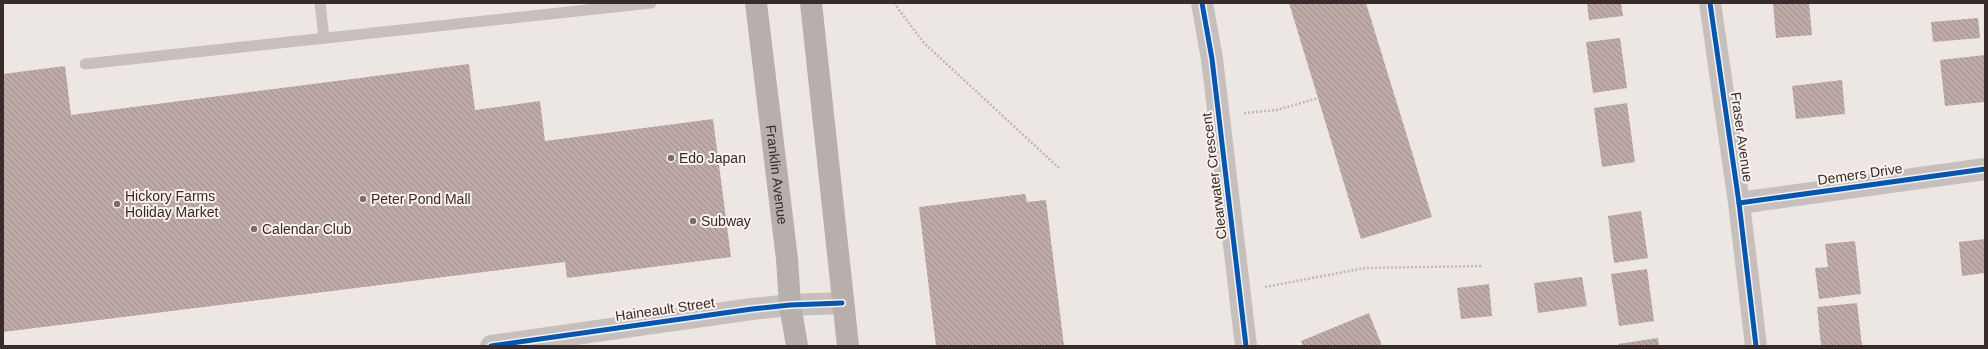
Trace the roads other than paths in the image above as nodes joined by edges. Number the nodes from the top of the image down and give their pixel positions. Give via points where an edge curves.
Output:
1 (320, 3) edge
2 (650, 3) edge
3 (756, 3) edge
4 (811, 3) edge
5 (1202, 3) edge
6 (1710, 3) edge
7 (324, 38) junction
8 (84, 64) dead end
9 (1985, 169) edge
10 (1739, 203) junction
11 (842, 303) junction
12 (790, 305) junction
13 (491, 346) edge
14 (797, 346) edge
15 (848, 346) edge
16 (1246, 346) edge
17 (1756, 346) edge

1 - 7 lane
2 - 7 lane
3 - 12 main road, Franklin Avenue via 787,259
4 - 11 main road
5 - 16 street, Clearwater Crescent via 1219,115
6 - 10 street, Fraser Avenue
7 - 8 lane
9 - 10 street, Demers Drive
10 - 17 street, Fraser Avenue
11 - 12 street, Haineault Street
11 - 15 main road
12 - 13 street, Haineault Street
12 - 14 main road, Franklin Avenue

